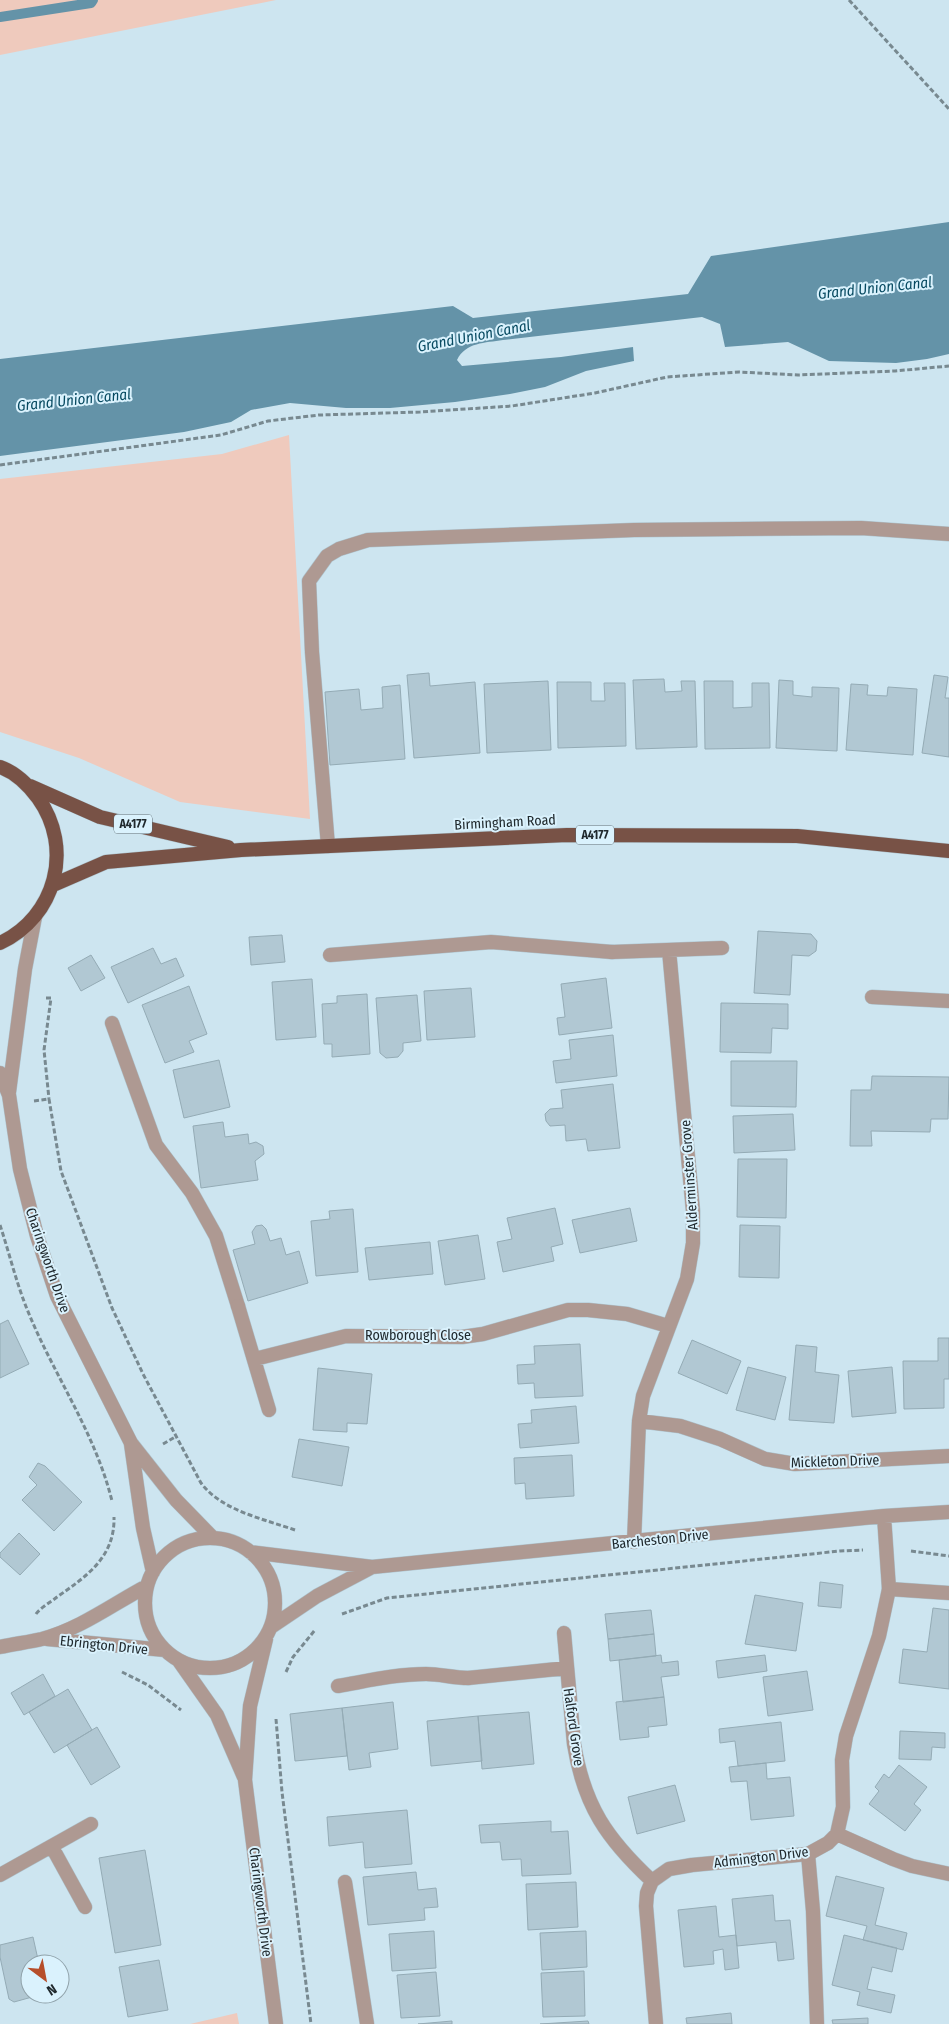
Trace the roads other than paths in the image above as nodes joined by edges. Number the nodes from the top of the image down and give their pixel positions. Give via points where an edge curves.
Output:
1 (949, 534) edge
2 (0, 767) edge
3 (29, 786) junction
4 (328, 846) junction
5 (241, 850) junction
6 (949, 850) edge
7 (53, 885) junction
8 (35, 917) junction
9 (0, 943) edge
10 (722, 948) dead end
11 (669, 950) junction
12 (330, 955) dead end
13 (872, 997) dead end
14 (949, 1002) edge
15 (112, 1023) dead end
16 (0, 1073) edge
17 (9, 1094) junction
18 (668, 1326) junction
19 (255, 1358) junction
20 (269, 1410) dead end
21 (639, 1421) junction
22 (130, 1443) junction
23 (949, 1456) edge
24 (949, 1512) edge
25 (884, 1516) junction
26 (213, 1538) junction
27 (634, 1542) junction
28 (250, 1552) junction
29 (372, 1567) junction
30 (153, 1572) junction
31 (147, 1586) junction
32 (889, 1590) junction
33 (949, 1593) edge
34 (269, 1630) junction
35 (564, 1633) dead end
36 (44, 1639) junction
37 (0, 1647) edge
38 (165, 1650) junction
39 (179, 1661) junction
40 (567, 1668) junction
41 (338, 1686) dead end
42 (245, 1780) junction
43 (91, 1824) dead end
44 (836, 1834) junction
45 (52, 1847) junction
46 (808, 1854) junction
47 (949, 1874) edge
48 (0, 1875) edge
49 (652, 1881) junction
50 (345, 1882) dead end
51 (85, 1907) dead end
52 (276, 2024) edge
53 (367, 2024) edge
54 (656, 2024) edge
55 (817, 2024) edge

1 - 4 street via 861,528 634,530 368,540 340,549 327,556 309,581
2 - 3 highway, Birmingham Road / A4177
3 - 5 highway, Birmingham Road / A4177 via 100,817
3 - 7 highway, Birmingham Road / A4177 via 47,810 56,839
4 - 5 highway, Birmingham Road / A4177
4 - 6 highway, Birmingham Road / A4177 via 567,835 797,836
5 - 7 highway, Birmingham Road / A4177 via 106,862
7 - 8 highway, Birmingham Road / A4177
8 - 9 highway, Birmingham Road / A4177 via 15,936
8 - 17 street, Charingworth Drive
10 - 11 street
11 - 12 street via 612,952 491,942
11 - 18 street, Alderminster Grove via 693,1211 693,1243 687,1279
13 - 14 street
15 - 19 street via 156,1144 192,1193 216,1236
16 - 17 street, Charingworth Drive
17 - 22 street, Charingworth Drive via 20,1169 57,1296
18 - 19 street, Rowborough Close via 627,1314 568,1310 483,1334 462,1337 346,1336
18 - 21 street, Alderminster Grove via 643,1396
19 - 20 street
21 - 23 street, Mickleton Drive via 680,1426 765,1459 795,1464
21 - 27 street, Alderminster Grove
22 - 26 street, Charingworth Drive via 176,1500
22 - 30 street, Charingworth Drive
24 - 25 street, Barcheston Drive
25 - 27 street, Barcheston Drive
25 - 32 street
26 - 28 street via 232,1542
26 - 30 street via 178,1546 163,1557
27 - 29 street, Barcheston Drive
28 - 29 street, Barcheston Drive
28 - 34 street via 263,1565 272,1582 275,1607
29 - 34 street, Barcheston Drive via 317,1596
30 - 31 street
31 - 36 street, Ebrington Drive via 111,1608
31 - 38 street via 145,1613 149,1627
32 - 33 street
32 - 44 street via 879,1636 846,1736 842,1760 843,1807
34 - 39 street via 258,1648 229,1665 198,1667
34 - 42 street, Charingworth Drive via 250,1706
35 - 40 street, Halford Grove
36 - 37 street, Ebrington Drive
36 - 38 street, Ebrington Drive
38 - 39 street
39 - 42 street, Charingworth Drive via 217,1715
40 - 41 street, Halford Grove via 468,1678 407,1675
40 - 49 street, Halford Grove via 577,1759 594,1808 613,1841
42 - 52 street, Charingworth Drive
43 - 45 street
44 - 46 street, Admington Drive via 828,1843
44 - 47 street via 892,1859
45 - 48 street
45 - 51 street
46 - 49 street, Admington Drive via 692,1865 669,1869
46 - 55 street
49 - 54 street via 646,1906
50 - 53 street

